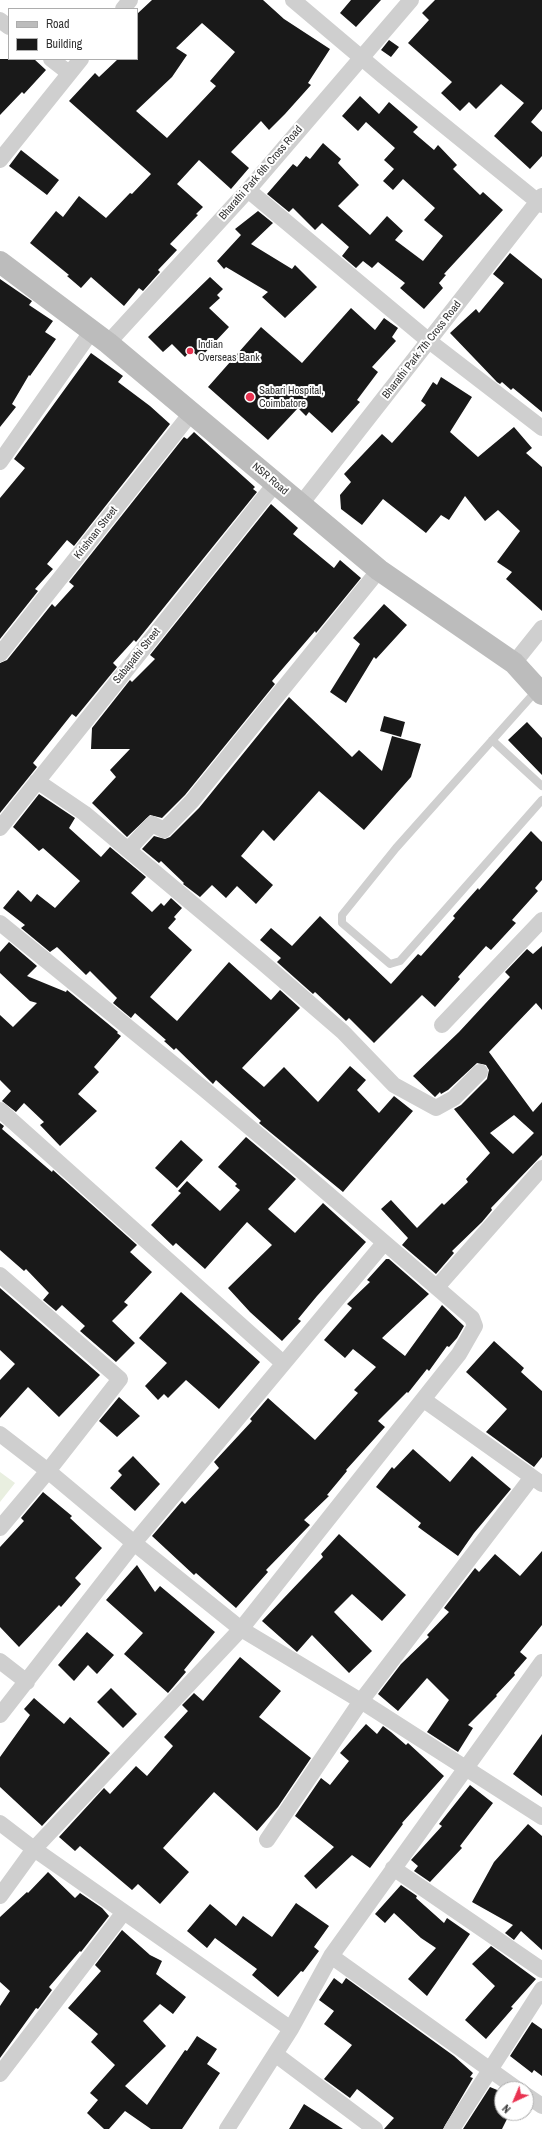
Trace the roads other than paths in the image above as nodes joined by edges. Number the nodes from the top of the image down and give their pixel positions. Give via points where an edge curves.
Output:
1 (130, 0) edge
2 (293, 0) edge
3 (411, 0) edge
4 (124, 8) edge
5 (0, 20) edge
6 (8, 26) edge
7 (361, 58) junction
8 (51, 60) edge
9 (80, 60) edge
10 (69, 73) junction
11 (0, 160) edge
12 (248, 190) junction
13 (540, 201) edge
14 (0, 262) edge
15 (100, 338) junction
16 (429, 341) junction
17 (192, 412) junction
18 (542, 428) edge
19 (0, 462) edge
20 (275, 484) junction
21 (301, 504) junction
22 (379, 570) junction
23 (542, 628) edge
24 (0, 654) edge
25 (514, 664) junction
26 (540, 692) edge
27 (492, 740) junction
28 (38, 781) junction
29 (542, 786) edge
30 (542, 800) edge
31 (0, 828) edge
32 (128, 850) junction
33 (542, 920) edge
34 (0, 923) edge
35 (442, 1025) dead end
36 (480, 1072) dead end
37 (0, 1110) edge
38 (542, 1168) edge
39 (384, 1243) junction
40 (0, 1275) edge
41 (437, 1287) junction
42 (283, 1363) junction
43 (424, 1400) junction
44 (0, 1434) edge
45 (48, 1471) junction
46 (537, 1480) edge
47 (0, 1528) edge
48 (134, 1543) junction
49 (241, 1629) junction
50 (0, 1661) edge
51 (541, 1665) edge
52 (26, 1682) junction
53 (361, 1701) junction
54 (0, 1715) edge
55 (467, 1768) junction
56 (542, 1817) edge
57 (0, 1823) edge
58 (267, 1840) dead end
59 (34, 1849) junction
60 (393, 1868) junction
61 (0, 1896) edge
62 (124, 1912) junction
63 (331, 1956) junction
64 (542, 1970) edge
65 (542, 1989) edge
66 (291, 2029) junction
67 (275, 2054) junction
68 (490, 2070) junction
69 (0, 2074) edge
70 (506, 2081) edge
71 (227, 2129) edge
72 (375, 2129) edge
73 (452, 2129) edge

1 - 4 street
2 - 7 street
3 - 7 street, Bharathi Park 6th Cross Road
5 - 6 street
7 - 12 street, Bharathi Park 6th Cross Road
7 - 13 street
8 - 10 street
9 - 10 street
10 - 11 street
12 - 15 street, Bharathi Park 6th Cross Road
12 - 16 street
13 - 16 street, Bharathi Park 7th Cross Road
14 - 15 main road, NSR Road
15 - 17 main road, NSR Road
15 - 19 street, Bharathi Park 6th Cross Road
16 - 18 street
16 - 21 street, Bharathi Park 7th Cross Road
17 - 20 main road, NSR Road
17 - 24 street, Krishnan Street
20 - 21 main road, NSR Road
20 - 28 street, Sabapathi Street
21 - 22 main road, NSR Road
22 - 25 main road, NSR Road
22 - 32 street via 192,801 164,830 152,824
23 - 25 street
25 - 26 main road, NSR Road
26 - 27 lane
27 - 29 lane
27 - 30 lane via 396,848 342,915 342,923 390,964 400,961
28 - 31 street, Sabapathi Street
28 - 32 street via 84,813
32 - 36 street via 343,1032 394,1085 436,1108 454,1098
33 - 35 street
34 - 39 street via 204,1089
37 - 42 street
38 - 41 street
39 - 41 street
39 - 42 street
40 - 45 street via 120,1379
41 - 43 street via 472,1318 474,1326 459,1354
42 - 48 street
43 - 46 street
43 - 49 street
44 - 45 street
45 - 47 street
45 - 48 street
46 - 53 street
48 - 49 street
48 - 52 street
49 - 53 street
49 - 59 street
50 - 52 street
51 - 55 street
52 - 54 street
53 - 55 street
53 - 58 street
55 - 56 street
55 - 60 street
57 - 59 street
59 - 61 street
59 - 62 street
60 - 63 street
60 - 64 street
62 - 66 street
62 - 69 street
63 - 66 street
63 - 68 street
65 - 68 street
66 - 67 street
67 - 71 street
67 - 72 street
68 - 70 street
68 - 73 street

